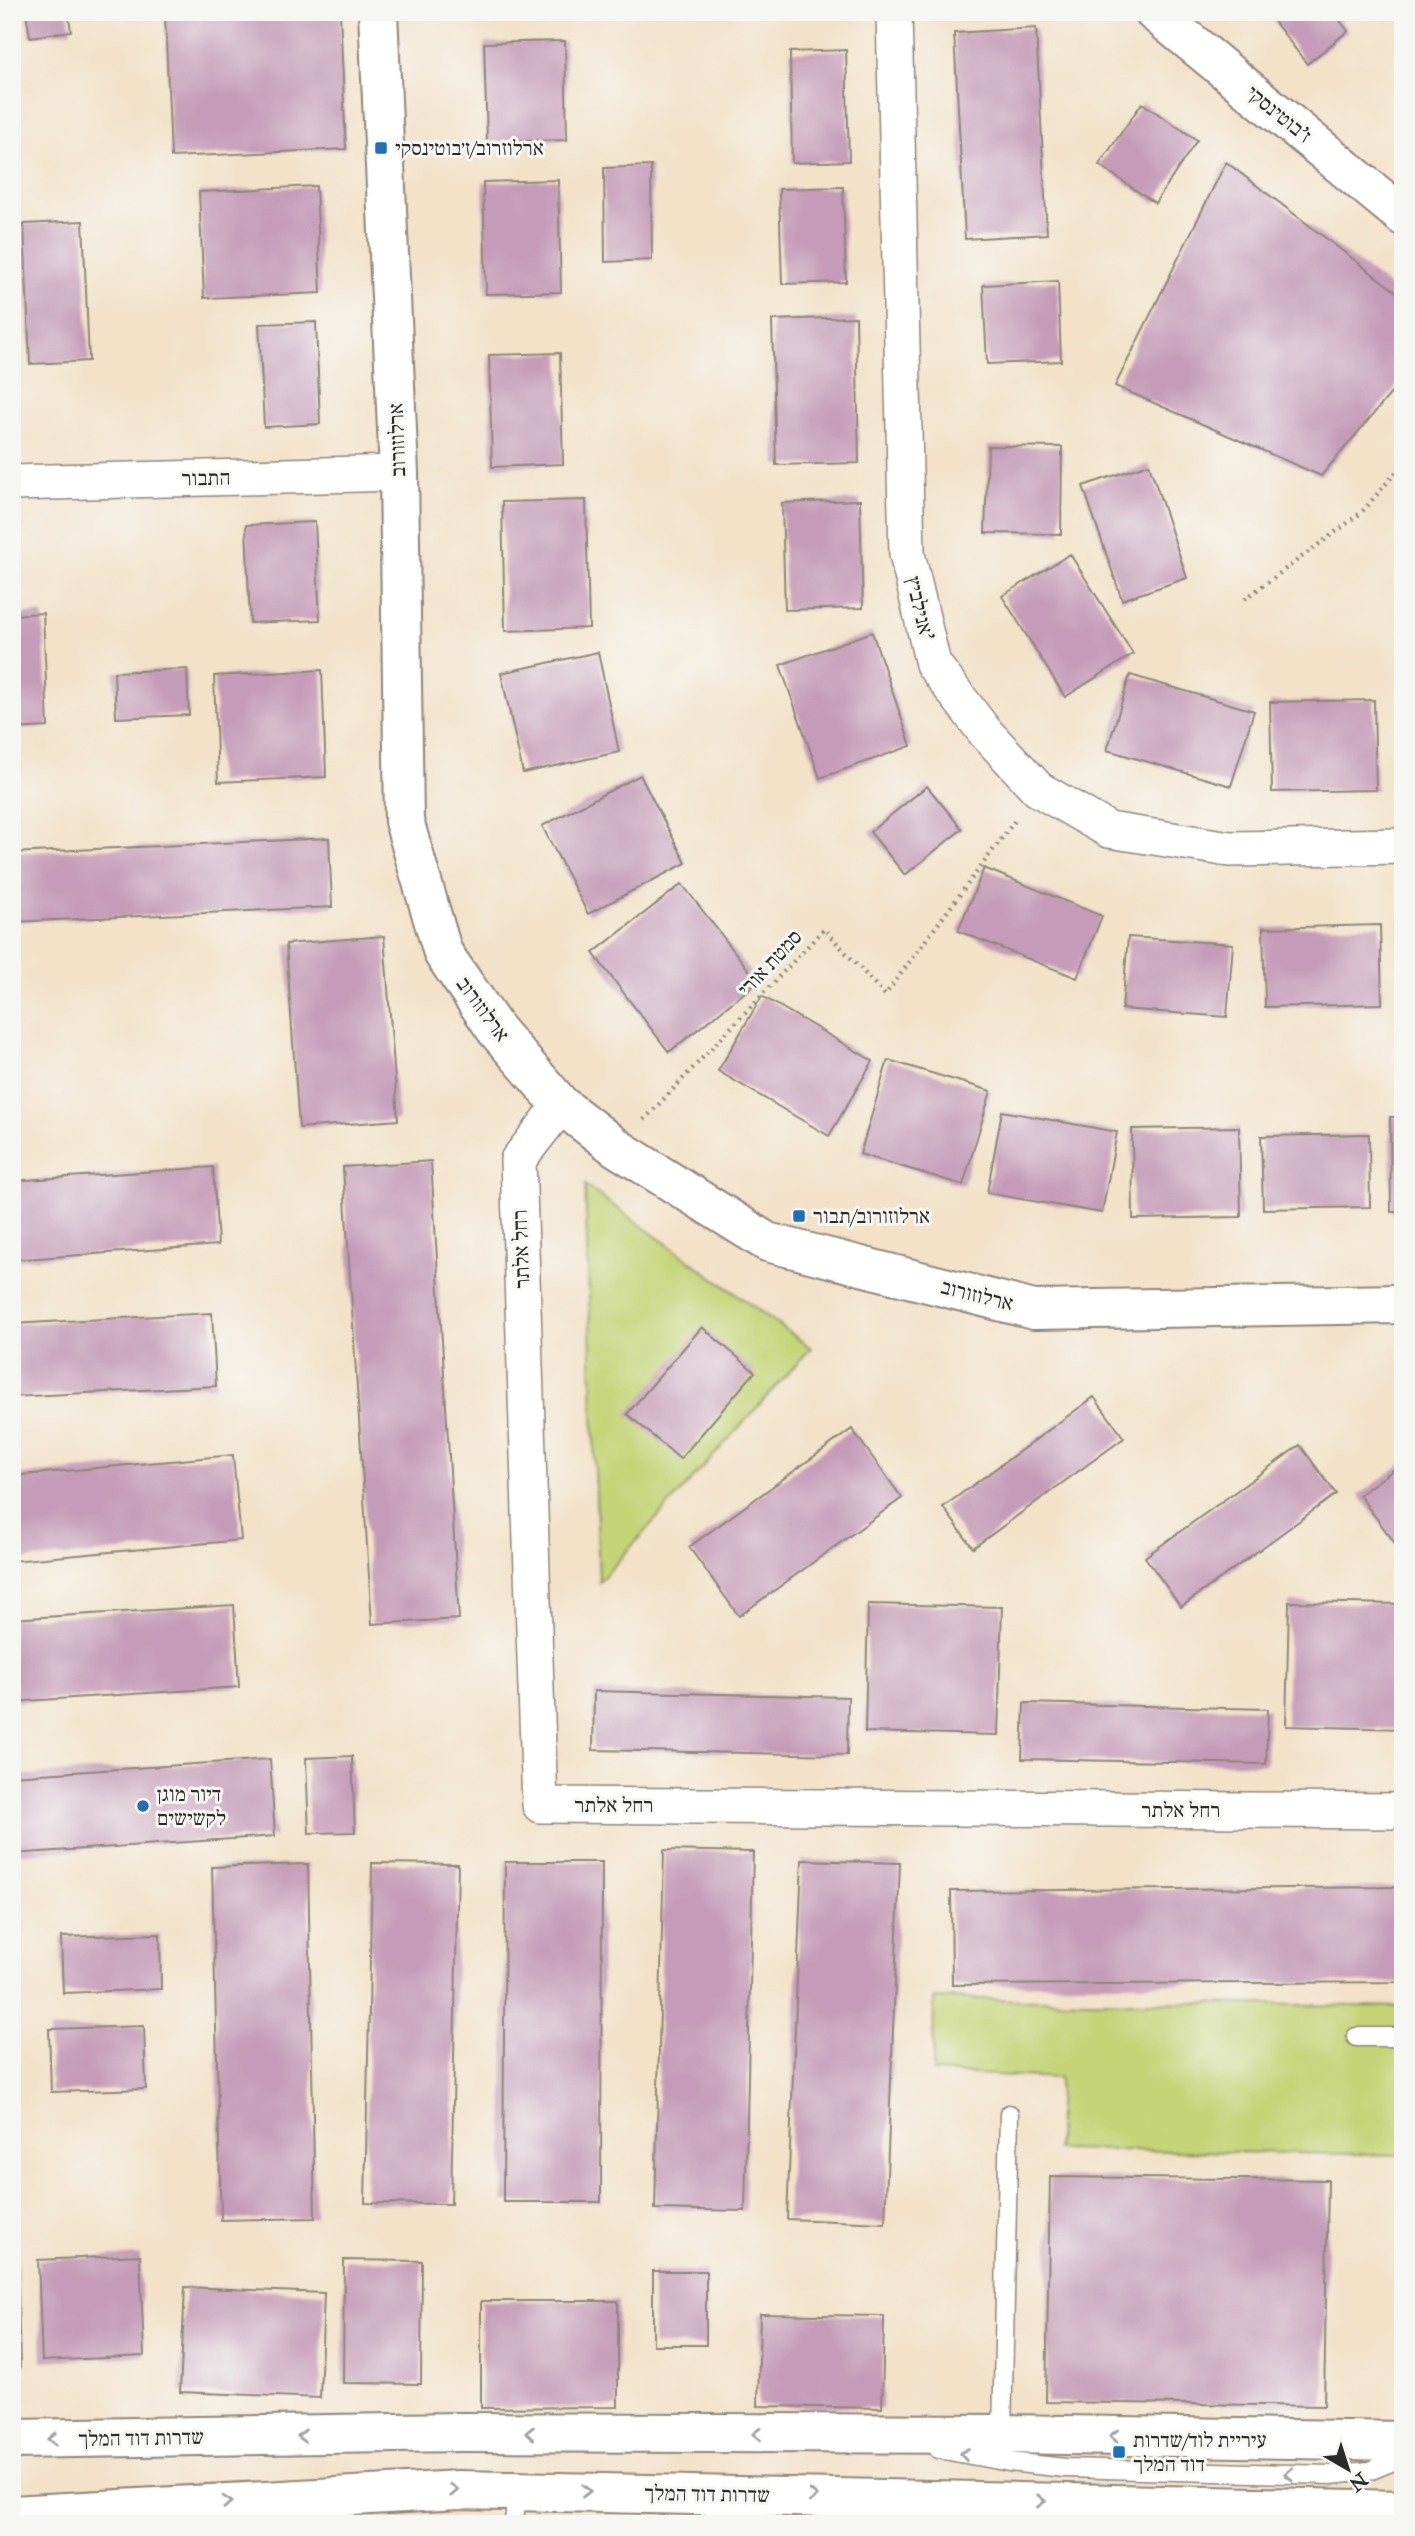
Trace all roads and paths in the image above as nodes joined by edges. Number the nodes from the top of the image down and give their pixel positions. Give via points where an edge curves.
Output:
1 (378, 12) edge
2 (894, 12) edge
3 (1154, 12) edge
4 (1403, 216) edge
5 (1403, 464) edge
6 (399, 474) junction
7 (12, 483) edge
8 (1245, 599) dead end
9 (1038, 789) junction
10 (1403, 846) edge
11 (561, 1105) junction
12 (617, 1148) junction
13 (1403, 1304) edge
14 (1403, 1811) edge
15 (1356, 2037) dead end
16 (1403, 2037) edge
17 (1009, 2114) dead end
18 (874, 2434) junction
19 (1002, 2434) junction
20 (12, 2440) edge
21 (1403, 2441) edge
22 (1403, 2457) edge
23 (516, 2507) edge
24 (1403, 2510) edge
25 (12, 2515) edge

1 - 6 main road, ארלוזורוב
2 - 9 street, אנילביץ' via 907,554 933,664 985,732
3 - 4 main road, ז'בוטינסקי
5 - 8 path via 1361,513
6 - 7 street, התבור
6 - 11 main road, ארלוזורוב via 404,821 443,953 496,1030
9 - 10 street, אנילביץ' via 1109,830 1230,849
9 - 12 path, סמטת אורי via 885,995 824,929
11 - 12 main road, ארלוזורוב
11 - 14 street, רחל אלתר via 518,1160 540,1805
12 - 13 main road, ארלוזורוב via 767,1242 1034,1310
15 - 16 lane
17 - 19 lane
18 - 19 main road, שדרות דוד המלך
18 -> 20 main road, שדרות דוד המלך via 461,2432
22 -> 18 lane via 1369,2471 1331,2475 1065,2468 943,2450
21 -> 19 main road, שדרות דוד המלך
23 -> 24 main road, שדרות דוד המלך
25 -> 23 main road, שדרות דוד המלך via 366,2494

